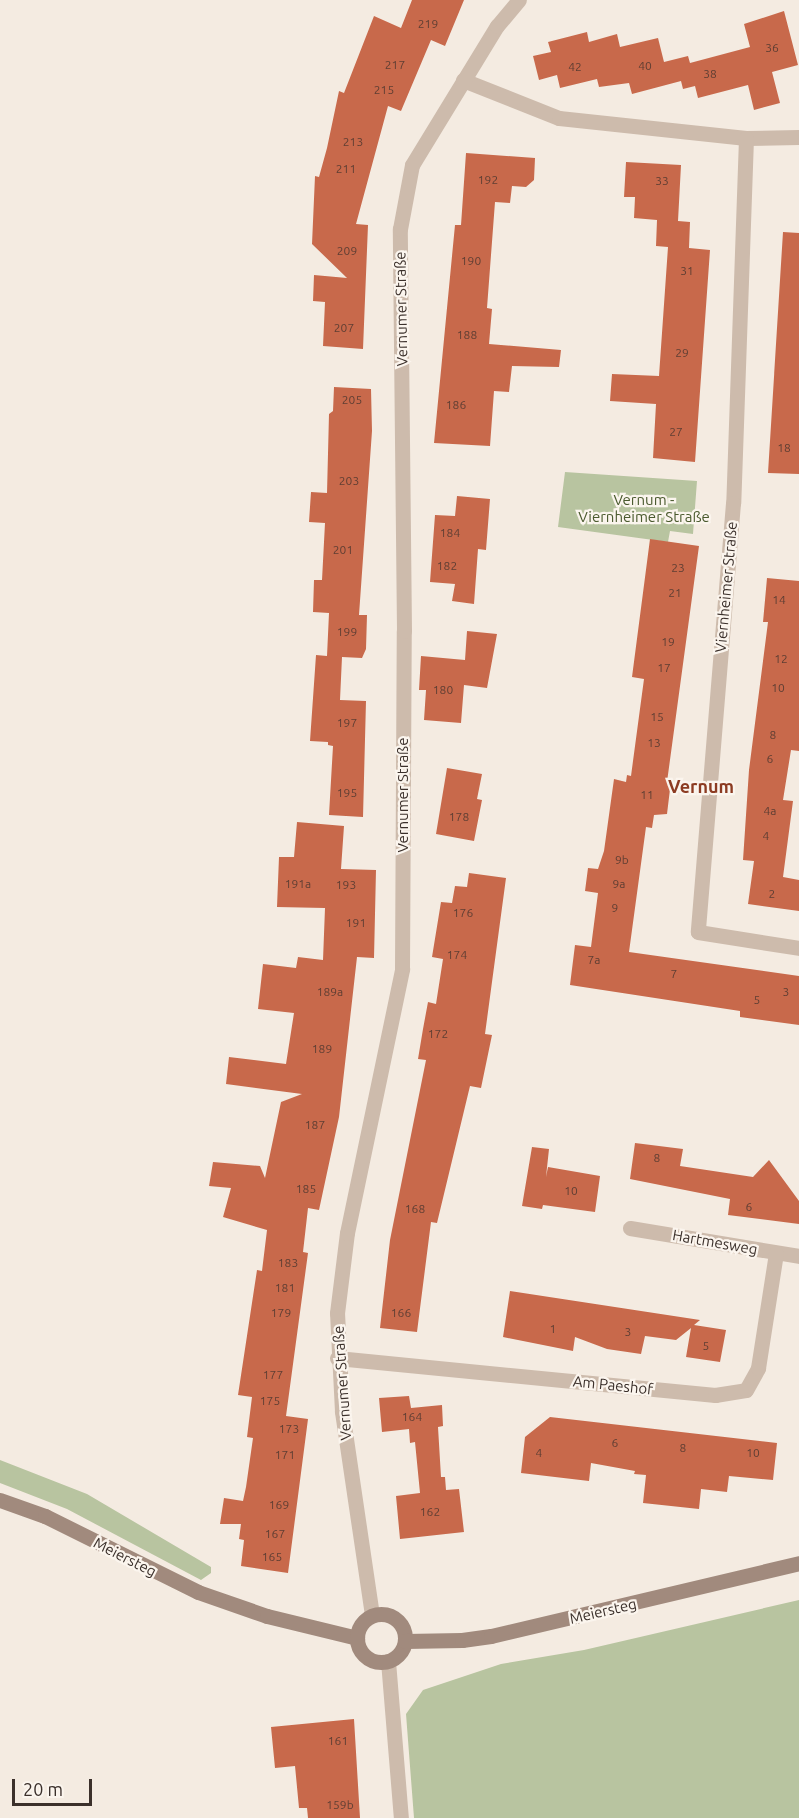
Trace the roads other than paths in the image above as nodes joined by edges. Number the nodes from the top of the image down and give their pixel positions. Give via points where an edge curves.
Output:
1 (519, 0) edge
2 (463, 80) junction
3 (799, 137) edge
4 (746, 138) junction
5 (799, 948) edge
6 (630, 1228) dead end
7 (776, 1253) junction
8 (799, 1256) edge
9 (337, 1358) junction
10 (0, 1500) edge
11 (799, 1563) edge
12 (372, 1615) junction
13 (357, 1638) junction
14 (405, 1641) junction
15 (388, 1661) junction
16 (401, 1818) edge

1 - 2 street, Vernumer Straße via 496,26
2 - 4 street via 559,118
2 - 9 street, Vernumer Straße via 412,165 400,229 402,969 347,1233 337,1312
3 - 4 street
4 - 5 street, Viernheimer Straße via 733,503 698,932
6 - 7 street, Hartmesweg
7 - 8 street, Hartmesweg
7 - 9 street, Am Paeshof via 758,1368 746,1390 715,1395
9 - 12 street, Vernumer Straße
10 - 13 street, Meiersteg via 45,1516 198,1592 267,1616
11 - 14 street, Meiersteg via 491,1636
12 - 13 street via 358,1628
12 - 14 street via 382,1613 400,1622
13 - 15 street via 364,1655 379,1662
14 - 15 street via 396,1657
15 - 16 street

